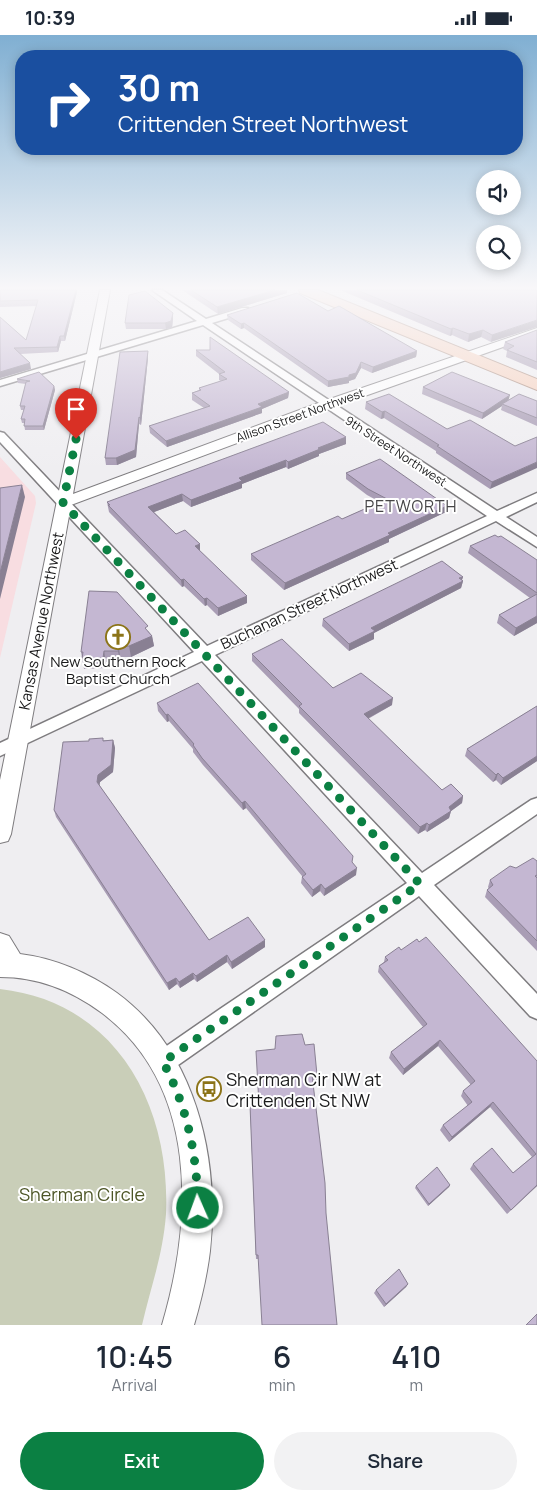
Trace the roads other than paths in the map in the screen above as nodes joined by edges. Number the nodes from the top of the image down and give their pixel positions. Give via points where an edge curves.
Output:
1 (93, 350) edge
2 (109, 350) edge
3 (247, 350) edge
4 (452, 350) edge
5 (479, 350) edge
6 (92, 355) junction
7 (464, 355) junction
8 (0, 383) edge
9 (537, 385) edge
10 (326, 405) junction
11 (0, 435) edge
12 (537, 497) edge
13 (63, 503) junction
14 (497, 517) junction
15 (537, 543) edge
16 (204, 653) junction
17 (18, 741) junction
18 (0, 750) edge
19 (537, 805) edge
20 (0, 834) edge
21 (420, 884) junction
22 (4, 958) edge
23 (537, 1009) edge
24 (163, 1062) junction
25 (178, 1325) edge

1 - 6 street, Kansas Avenue Northwest
2 - 6 street
3 - 10 street, 9th Street Northwest
4 - 7 highway
5 - 7 street, Allison Street Northwest
6 - 8 street
6 - 13 street, Kansas Avenue Northwest
7 - 9 highway
7 - 10 street, Allison Street Northwest
10 - 13 street, Allison Street Northwest
10 - 14 street, 9th Street Northwest
11 - 13 street
12 - 14 street, Buchanan Street Northwest
13 - 16 street
13 - 17 street, Kansas Avenue Northwest
14 - 15 street, 9th Street Northwest
14 - 16 street, Buchanan Street Northwest
16 - 17 street, Buchanan Street Northwest
16 - 21 street
17 - 18 street, Buchanan Street Northwest
17 - 20 street, Kansas Avenue Northwest
19 - 21 street
21 - 23 street
21 - 24 street
22 - 24 street via 64,978 103,998 138,1029
24 - 25 street via 187,1118 197,1176 196,1241 187,1296

